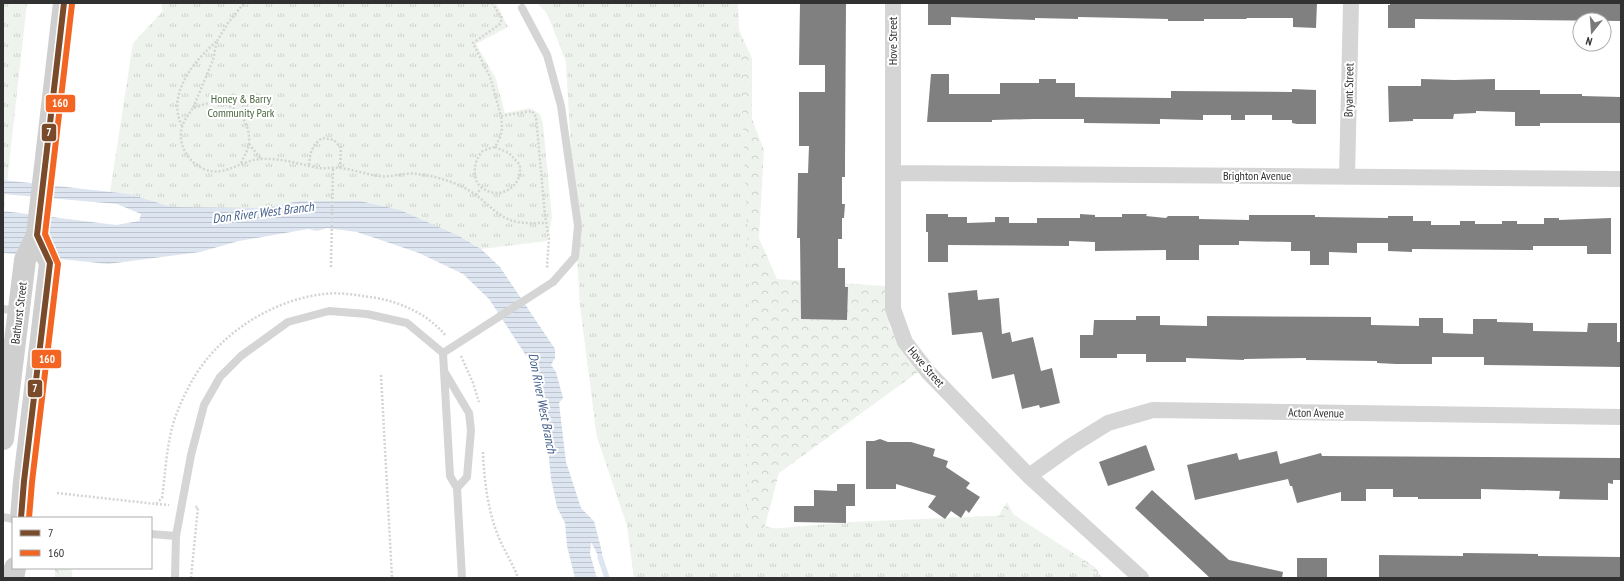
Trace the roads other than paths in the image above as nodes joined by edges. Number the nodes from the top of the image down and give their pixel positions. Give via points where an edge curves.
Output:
1 (64, 3) edge
2 (893, 3) edge
3 (1351, 3) edge
4 (522, 8) dead end
5 (893, 173) junction
6 (1347, 177) junction
7 (1621, 179) edge
8 (37, 235) junction
9 (11, 310) edge
10 (443, 353) junction
11 (444, 371) junction
12 (1621, 417) edge
13 (3, 439) edge
14 (1029, 476) junction
15 (457, 488) junction
16 (21, 517) edge
17 (152, 534) edge
18 (176, 536) junction
19 (175, 578) edge
20 (462, 578) edge
21 (1141, 578) edge

1 - 8 main road
2 - 5 street, Hove Street
3 - 6 street, Bryant Street
4 - 10 lane, bridge via 547,55 561,106 578,226 575,257 553,282
5 - 6 street, Brighton Avenue
5 - 14 street, Hove Street via 893,309 905,342 928,372
6 - 7 street, Brighton Avenue
8 - 9 main road, Bathurst Street via 25,260
8 - 16 main road, Bathurst Street via 50,263
9 - 13 main road, Bathurst Street
10 - 11 lane
10 - 18 lane via 407,323 367,314 329,311 288,322 241,356 220,377 204,405 191,455
11 - 15 lane via 450,476
11 - 15 lane via 469,413 471,430 467,477
12 - 14 street, Acton Avenue via 1153,410 1108,423
14 - 21 street, Hove Street
15 - 20 lane
17 - 18 lane
18 - 19 lane

